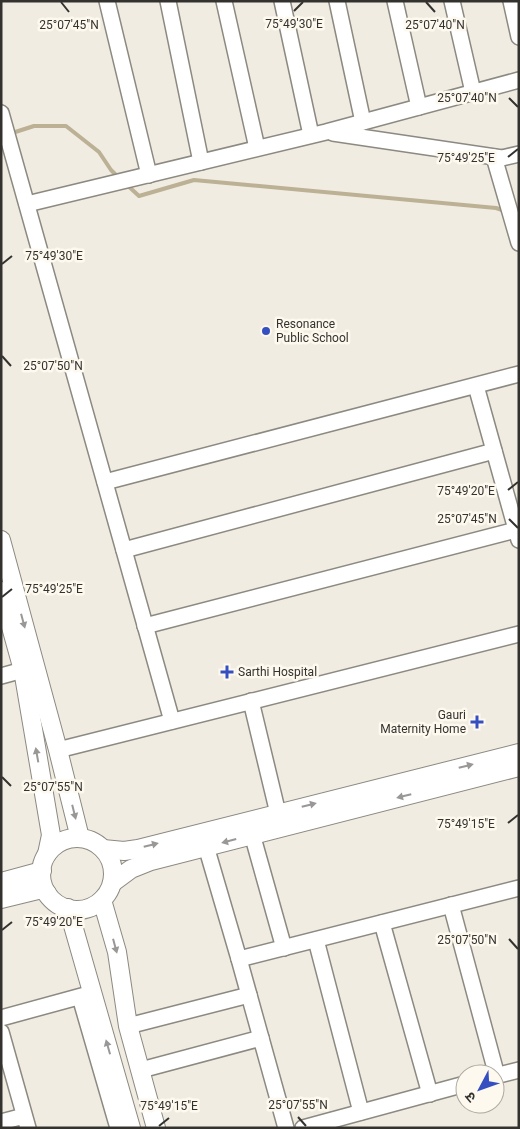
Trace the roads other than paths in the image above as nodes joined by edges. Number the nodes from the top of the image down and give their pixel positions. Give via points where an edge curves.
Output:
1 (107, 1) edge
2 (168, 1) edge
3 (224, 1) edge
4 (282, 1) edge
5 (338, 1) edge
6 (395, 1) edge
7 (452, 1) edge
8 (511, 1) edge
9 (519, 37) edge
10 (519, 80) edge
11 (473, 92) junction
12 (419, 107) junction
13 (3, 120) edge
14 (363, 122) junction
15 (326, 132) junction
16 (311, 135) junction
17 (257, 148) junction
18 (519, 154) edge
19 (494, 157) junction
20 (7, 158) edge
21 (201, 162) junction
22 (149, 175) junction
23 (27, 204) junction
24 (519, 243) edge
25 (519, 374) edge
26 (476, 386) junction
27 (494, 451) junction
28 (105, 482) junction
29 (517, 535) edge
30 (1, 540) edge
31 (124, 550) junction
32 (1, 591) edge
33 (145, 626) junction
34 (519, 634) edge
35 (23, 670) junction
36 (1, 676) edge
37 (250, 701) junction
38 (172, 721) junction
39 (58, 750) junction
40 (519, 753) edge
41 (519, 767) edge
42 (279, 820) junction
43 (252, 834) junction
44 (80, 838) junction
45 (204, 840) junction
46 (103, 849) junction
47 (47, 854) junction
48 (42, 871) junction
49 (1, 882) edge
50 (112, 883) junction
51 (518, 890) edge
52 (47, 893) junction
53 (1, 900) edge
54 (102, 900) junction
55 (451, 905) junction
56 (68, 908) junction
57 (382, 923) junction
58 (316, 940) junction
59 (284, 948) junction
60 (239, 959) junction
61 (86, 995) junction
62 (249, 995) junction
63 (1, 1018) edge
64 (128, 1026) junction
65 (1, 1032) edge
66 (261, 1038) junction
67 (493, 1064) edge
68 (141, 1070) junction
69 (519, 1070) edge
70 (505, 1074) edge
71 (455, 1087) edge
72 (430, 1094) junction
73 (361, 1112) junction
74 (1, 1122) edge
75 (26, 1122) edge
76 (118, 1128) edge
77 (131, 1128) edge
78 (156, 1128) edge
79 (286, 1128) edge
80 (303, 1128) edge

1 - 22 street
2 - 21 street
3 - 17 street
4 - 16 street
5 - 14 street
6 - 12 street
7 - 11 street
8 - 9 street
10 - 11 street
11 - 12 street
12 - 14 street
13 - 20 street via 9,142
14 - 15 street
15 - 16 street
15 - 19 street
16 - 17 street
17 - 21 street
18 - 19 street
19 - 24 street
20 - 23 street
21 - 22 street
22 - 23 street
23 - 28 street
25 - 26 street
26 - 27 street
26 - 28 street
27 - 29 street
27 - 31 street
28 - 31 street
29 - 33 street
30 -> 39 street
31 - 33 street
32 - 35 street
33 - 38 street
34 - 37 street
35 - 36 street
47 -> 35 street via 51,835
37 - 38 street
37 - 42 street
38 - 39 street
39 -> 44 street
42 -> 40 street
41 -> 42 street
42 - 43 street
42 - 45 street
43 -> 45 street
43 - 59 street
44 - 46 street via 93,841
44 - 47 street via 55,845
46 -> 45 street via 138,849
45 - 50 street via 139,865
45 - 60 street
46 - 50 street via 110,859
47 - 48 street
48 - 49 street
48 - 52 street
50 - 54 street
51 - 55 street
52 - 53 street via 42,889
52 - 56 street
54 - 56 street via 86,908
54 -> 64 street via 117,952
55 - 57 street
55 - 67 street
56 - 61 street
57 - 58 street
57 - 72 street
58 - 59 street
58 - 73 street
59 - 60 street
60 - 62 street
61 - 63 street
61 - 76 street
77 -> 61 street
62 - 64 street
62 - 66 street
64 - 68 street
65 - 75 street
66 - 68 street
66 - 79 street
68 - 78 street
69 - 70 street
71 - 72 street
72 - 73 street
73 - 80 street
74 - 75 street

